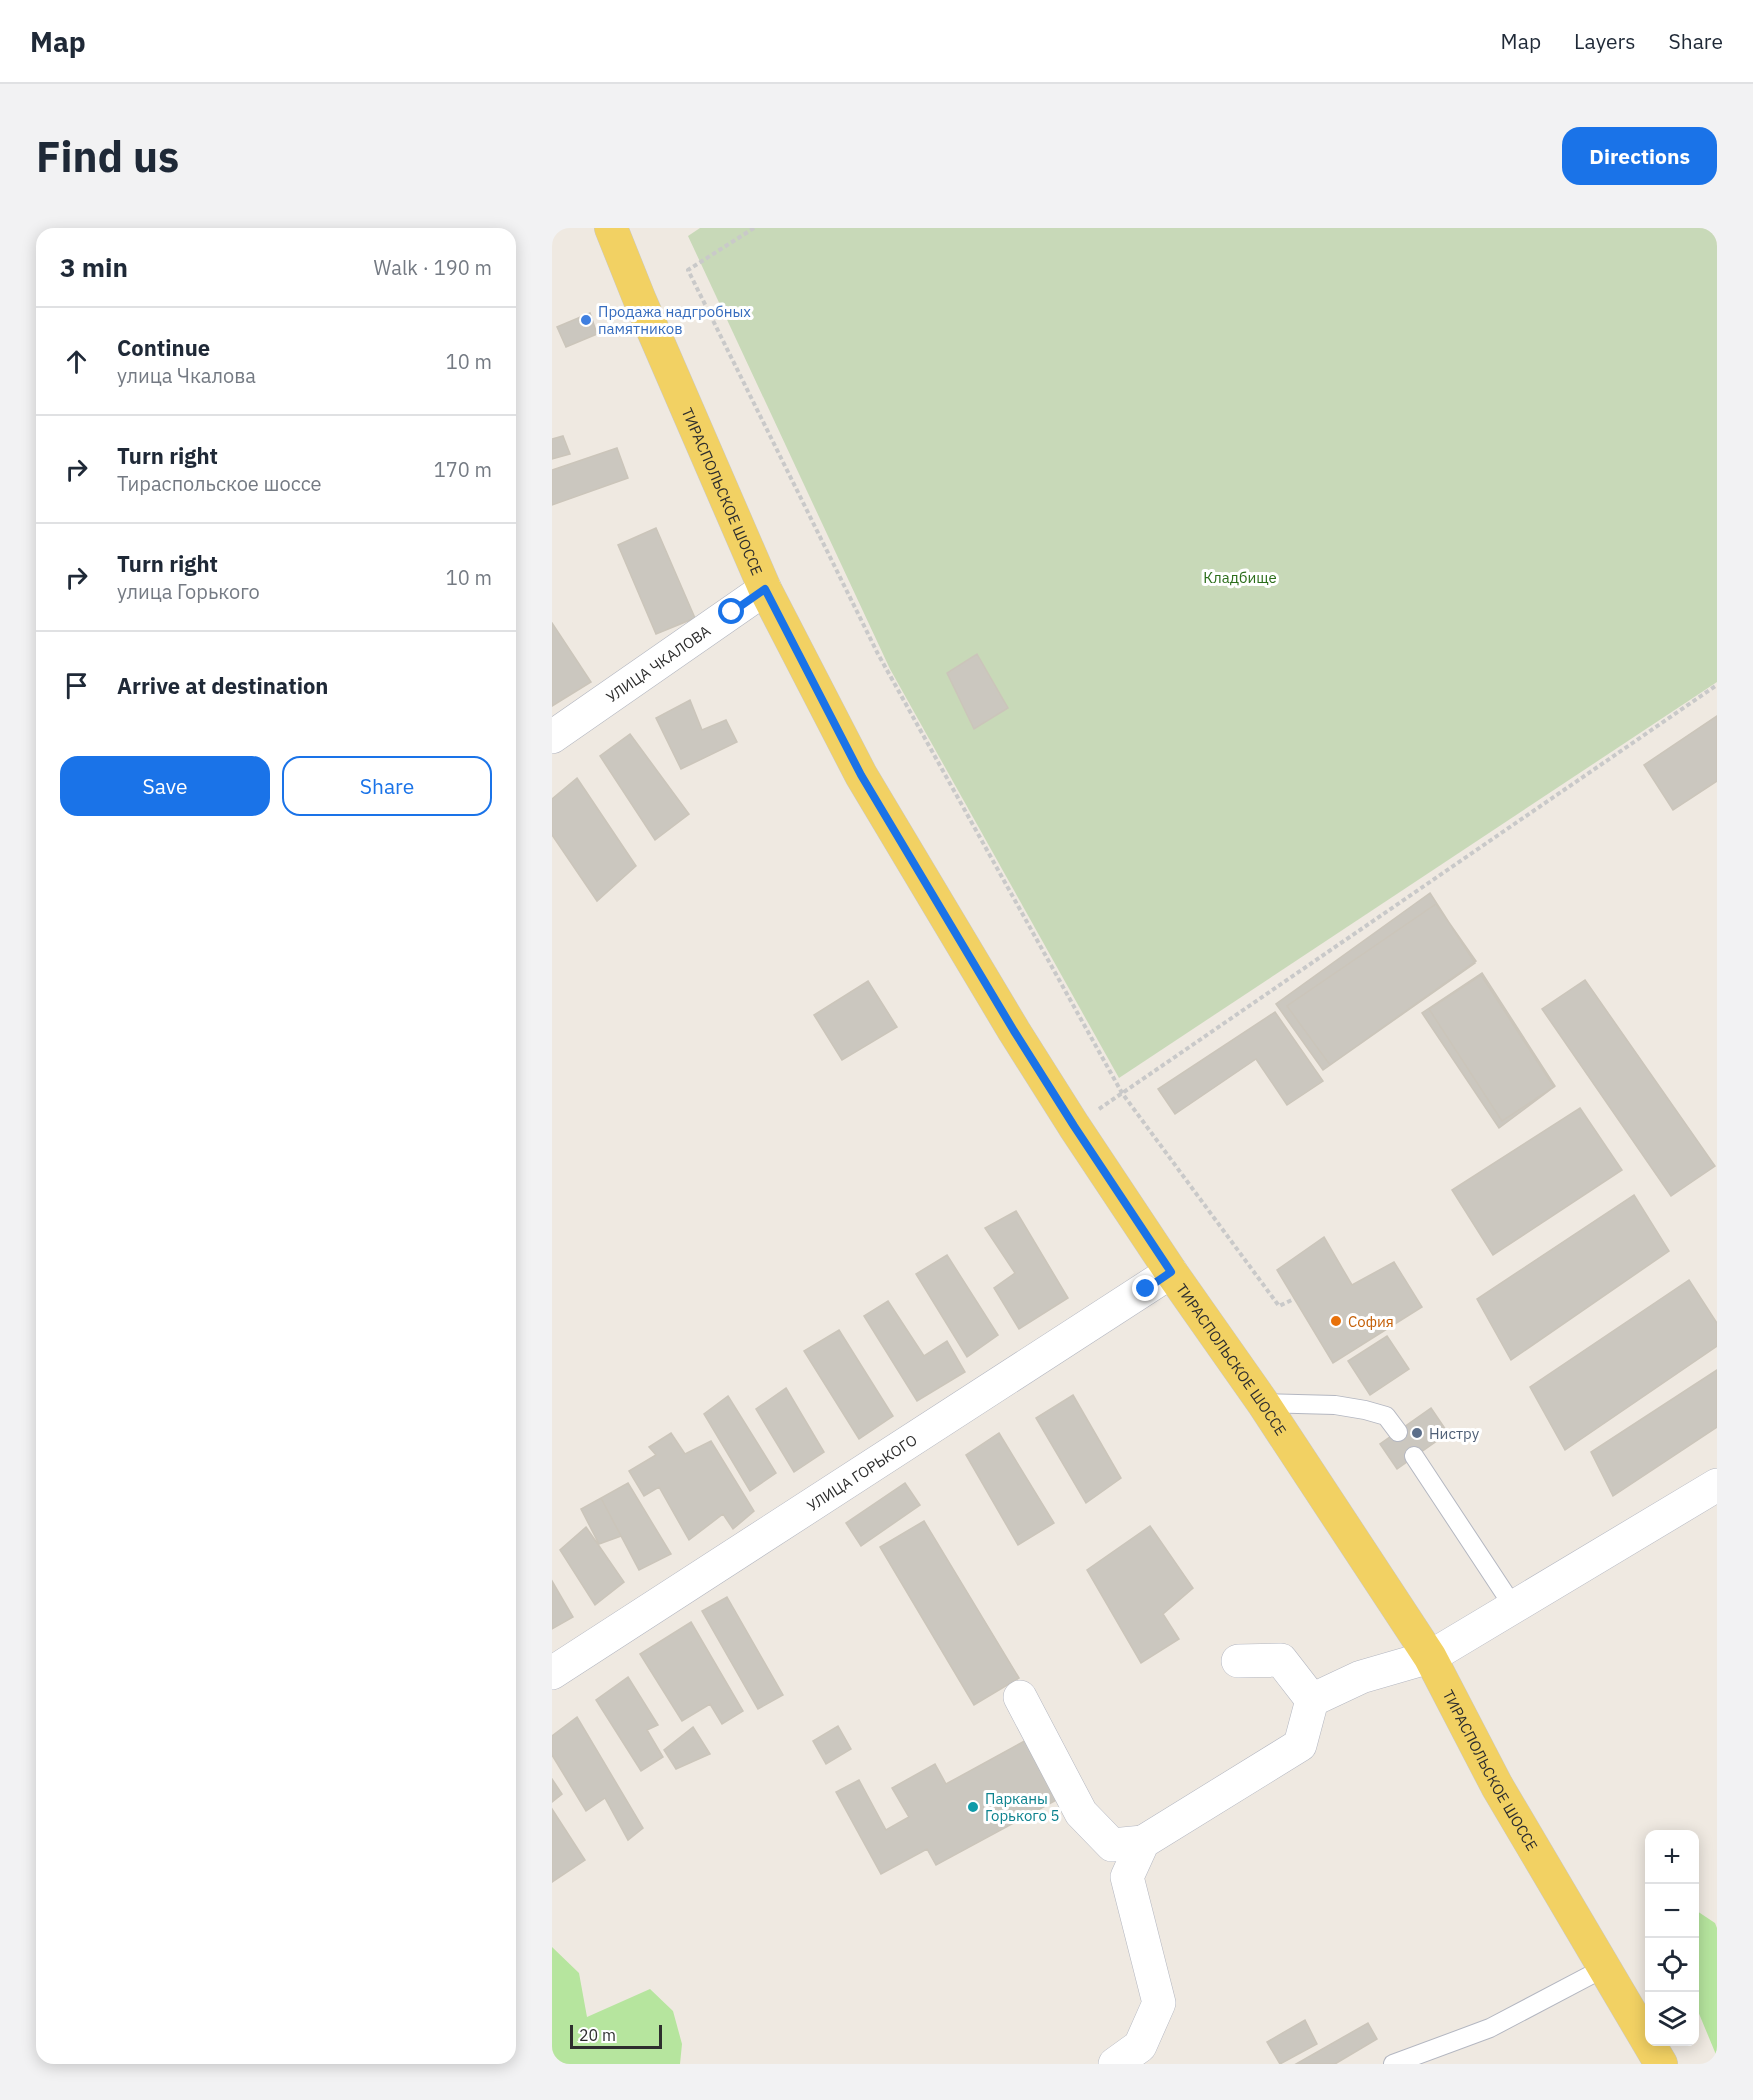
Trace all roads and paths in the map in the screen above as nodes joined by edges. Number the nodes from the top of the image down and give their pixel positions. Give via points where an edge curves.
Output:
1 (611, 228) edge
2 (754, 228) edge
3 (765, 589) junction
4 (1717, 685) edge
5 (552, 737) edge
6 (1122, 1093) junction
7 (1074, 1126) junction
8 (1171, 1272) junction
9 (1294, 1299) dead end
10 (1263, 1403) junction
11 (1398, 1432) dead end
12 (1414, 1456) dead end
13 (1717, 1485) edge
14 (1513, 1606) junction
15 (1431, 1657) junction
16 (1238, 1662) dead end
17 (552, 1673) edge
18 (1020, 1697) dead end
19 (1312, 1700) junction
20 (1143, 1842) junction
21 (1604, 1968) junction
22 (1115, 2064) edge
23 (1393, 2064) edge
24 (1661, 2064) edge

1 - 3 main road, ТИРАСПОЛЬСКОЕ ШОССЕ
2 - 6 path via 688,270 878,654
3 - 5 street, УЛИЦА ЧКАЛОВА
3 - 7 main road, ТИРАСПОЛЬСКОЕ ШОССЕ via 861,775
4 - 6 path
6 - 7 path
6 - 9 path via 1280,1306
7 - 8 main road, ТИРАСПОЛЬСКОЕ ШОССЕ
8 - 10 main road, ТИРАСПОЛЬСКОЕ ШОССЕ
8 - 17 street, УЛИЦА ГОРЬКОГО
10 - 11 lane via 1365,1410 1386,1416
10 - 15 main road, ТИРАСПОЛЬСКОЕ ШОССЕ
12 - 14 lane
13 - 14 street
14 - 15 street
15 - 19 street via 1362,1677
15 - 21 main road, ТИРАСПОЛЬСКОЕ ШОССЕ via 1497,1786
16 - 19 street via 1281,1660
18 - 20 street via 1082,1813 1112,1845
19 - 20 street via 1300,1745
20 - 22 street via 1127,1878 1159,2003 1140,2046
21 - 23 lane via 1490,2028
21 - 24 main road, ТИРАСПОЛЬСКОЕ ШОССЕ

